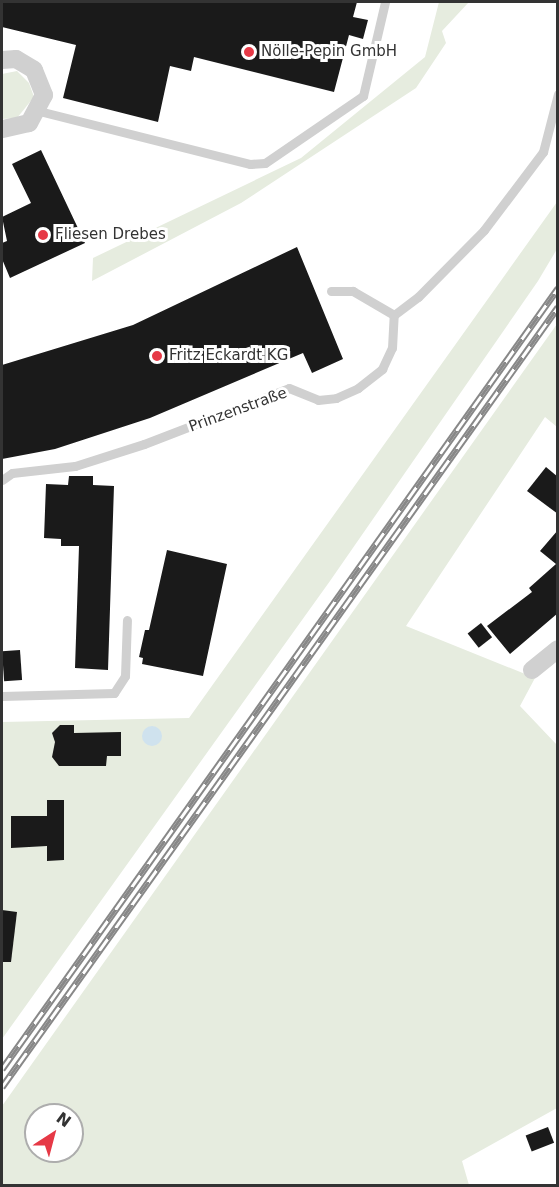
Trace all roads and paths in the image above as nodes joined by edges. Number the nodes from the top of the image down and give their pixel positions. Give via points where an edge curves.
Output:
1 (385, 2) edge
2 (2, 60) edge
3 (558, 94) edge
4 (39, 111) junction
5 (2, 129) edge
6 (331, 291) dead end
7 (394, 315) junction
8 (2, 480) edge
9 (127, 620) dead end
10 (558, 649) edge
11 (532, 670) dead end
12 (2, 696) edge

1 - 4 lane via 363,96 266,163 250,164
2 - 4 street via 16,59 40,78 44,94
3 - 7 lane via 543,152 484,230 418,297
4 - 5 street via 29,123
6 - 7 lane via 353,291
7 - 8 lane, Prinzenstraße via 392,348 382,369 358,388 336,398 318,400 289,388 144,444 75,466 12,473
9 - 12 lane via 124,676 114,693
10 - 11 street

